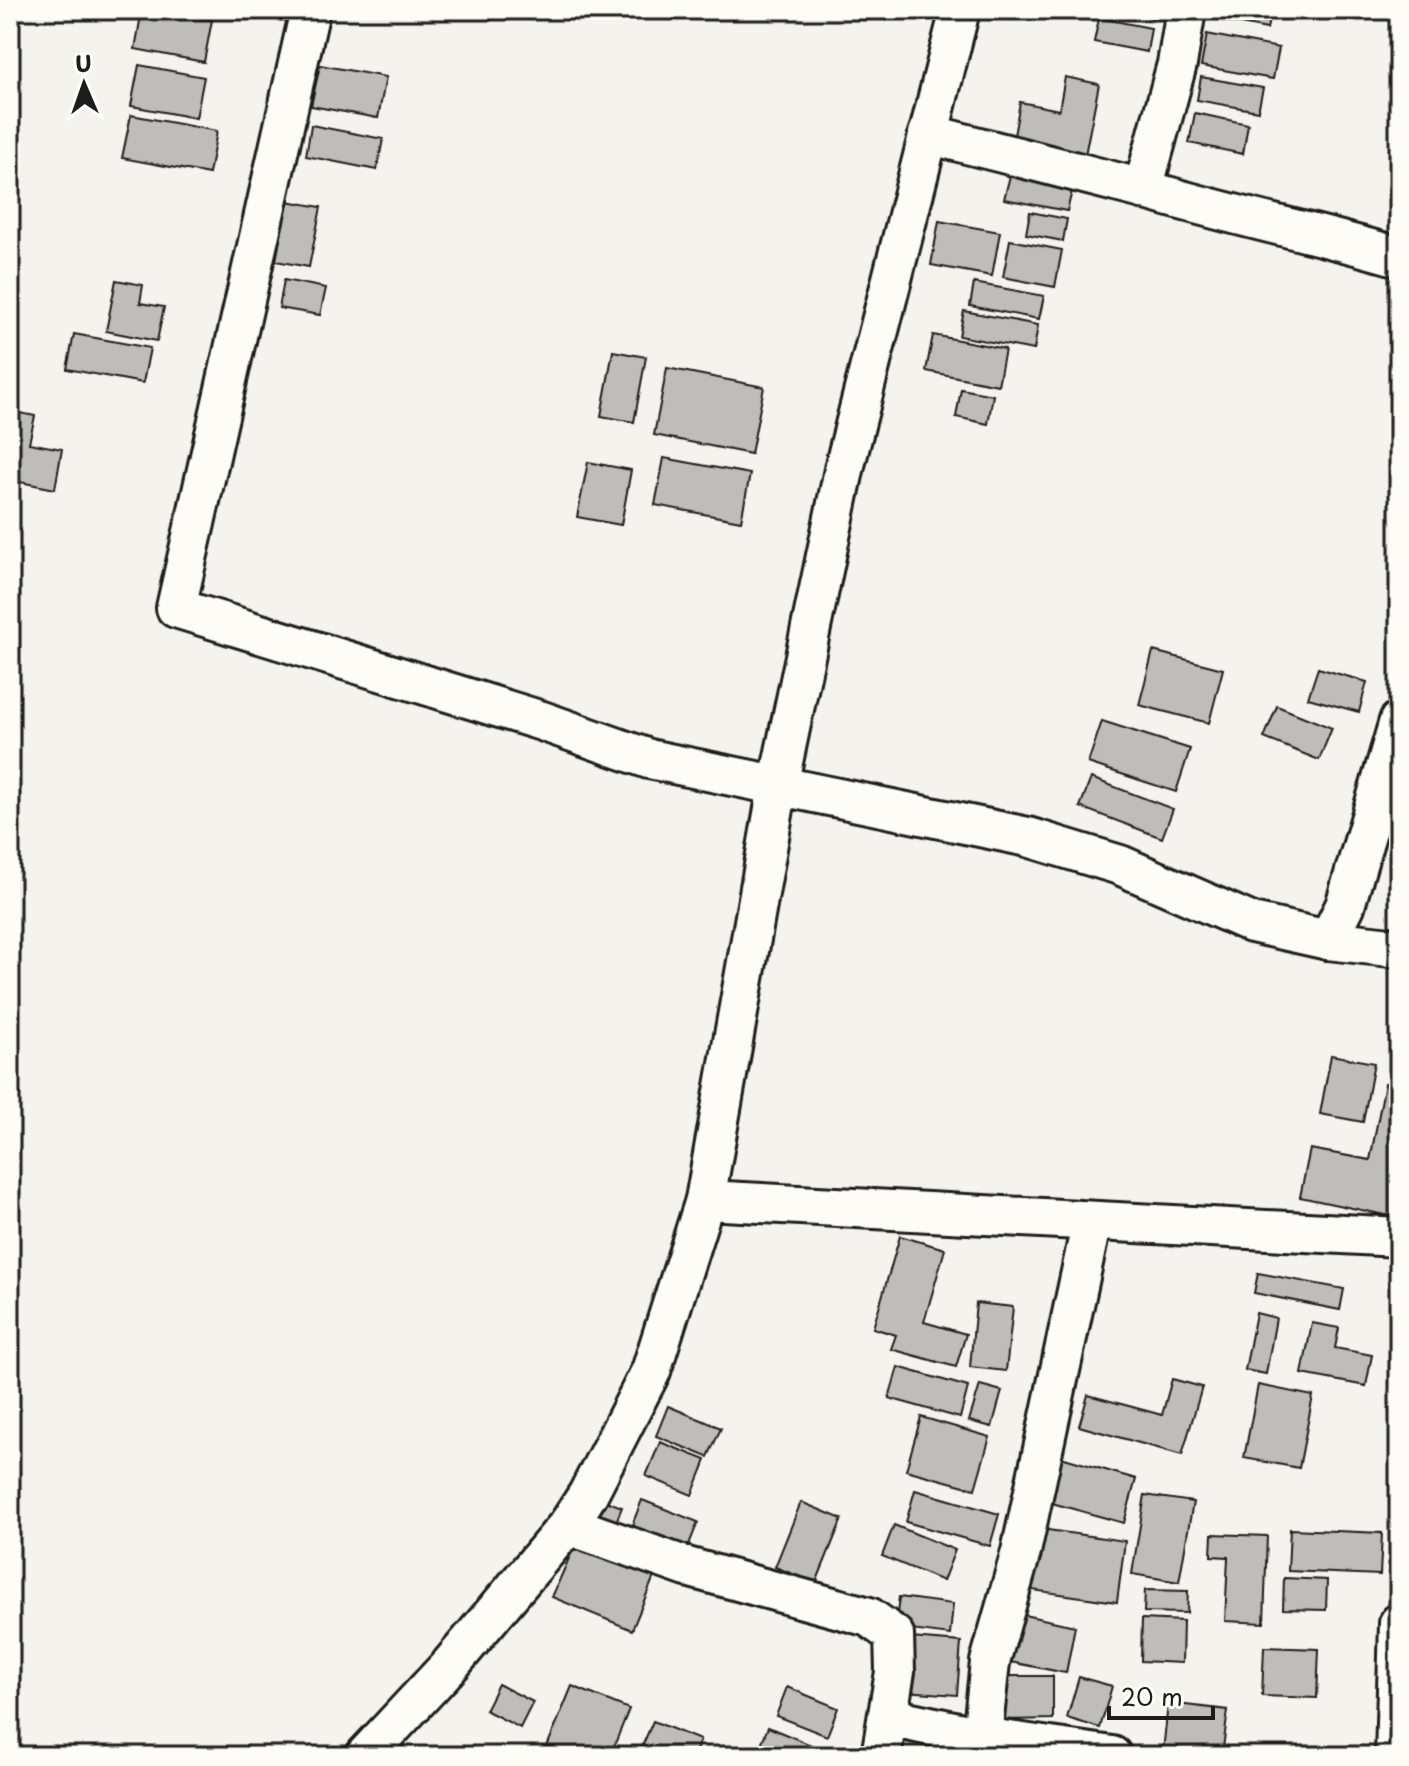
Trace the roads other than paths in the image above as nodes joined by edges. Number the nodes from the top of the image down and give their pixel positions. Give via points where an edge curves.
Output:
1 (310, 10) edge
2 (960, 10) edge
3 (1186, 10) edge
4 (928, 134) junction
5 (1143, 189) junction
6 (1399, 257) edge
7 (1399, 721) edge
8 (778, 786) junction
9 (1328, 940) junction
10 (1399, 948) edge
11 (705, 1200) junction
12 (1092, 1221) junction
13 (1399, 1237) edge
14 (568, 1525) junction
15 (1399, 1623) edge
16 (888, 1717) junction
17 (982, 1737) junction
18 (365, 1756) edge
19 (881, 1756) edge
20 (1112, 1756) edge
21 (1395, 1756) edge

1 - 8 street via 176,608 649,759
2 - 4 street
3 - 5 street
4 - 5 street
4 - 8 street via 845,465
5 - 6 street
7 - 9 street via 1345,906
8 - 9 street via 1028,837 1120,865 1252,923
8 - 11 street
9 - 10 street
11 - 12 street
11 - 14 street via 651,1371
12 - 13 street
12 - 17 street via 1021,1552 990,1662
14 - 16 street via 687,1567 878,1621 894,1635 896,1649
14 - 18 street
15 - 21 street
16 - 17 street
16 - 19 street
17 - 20 street

